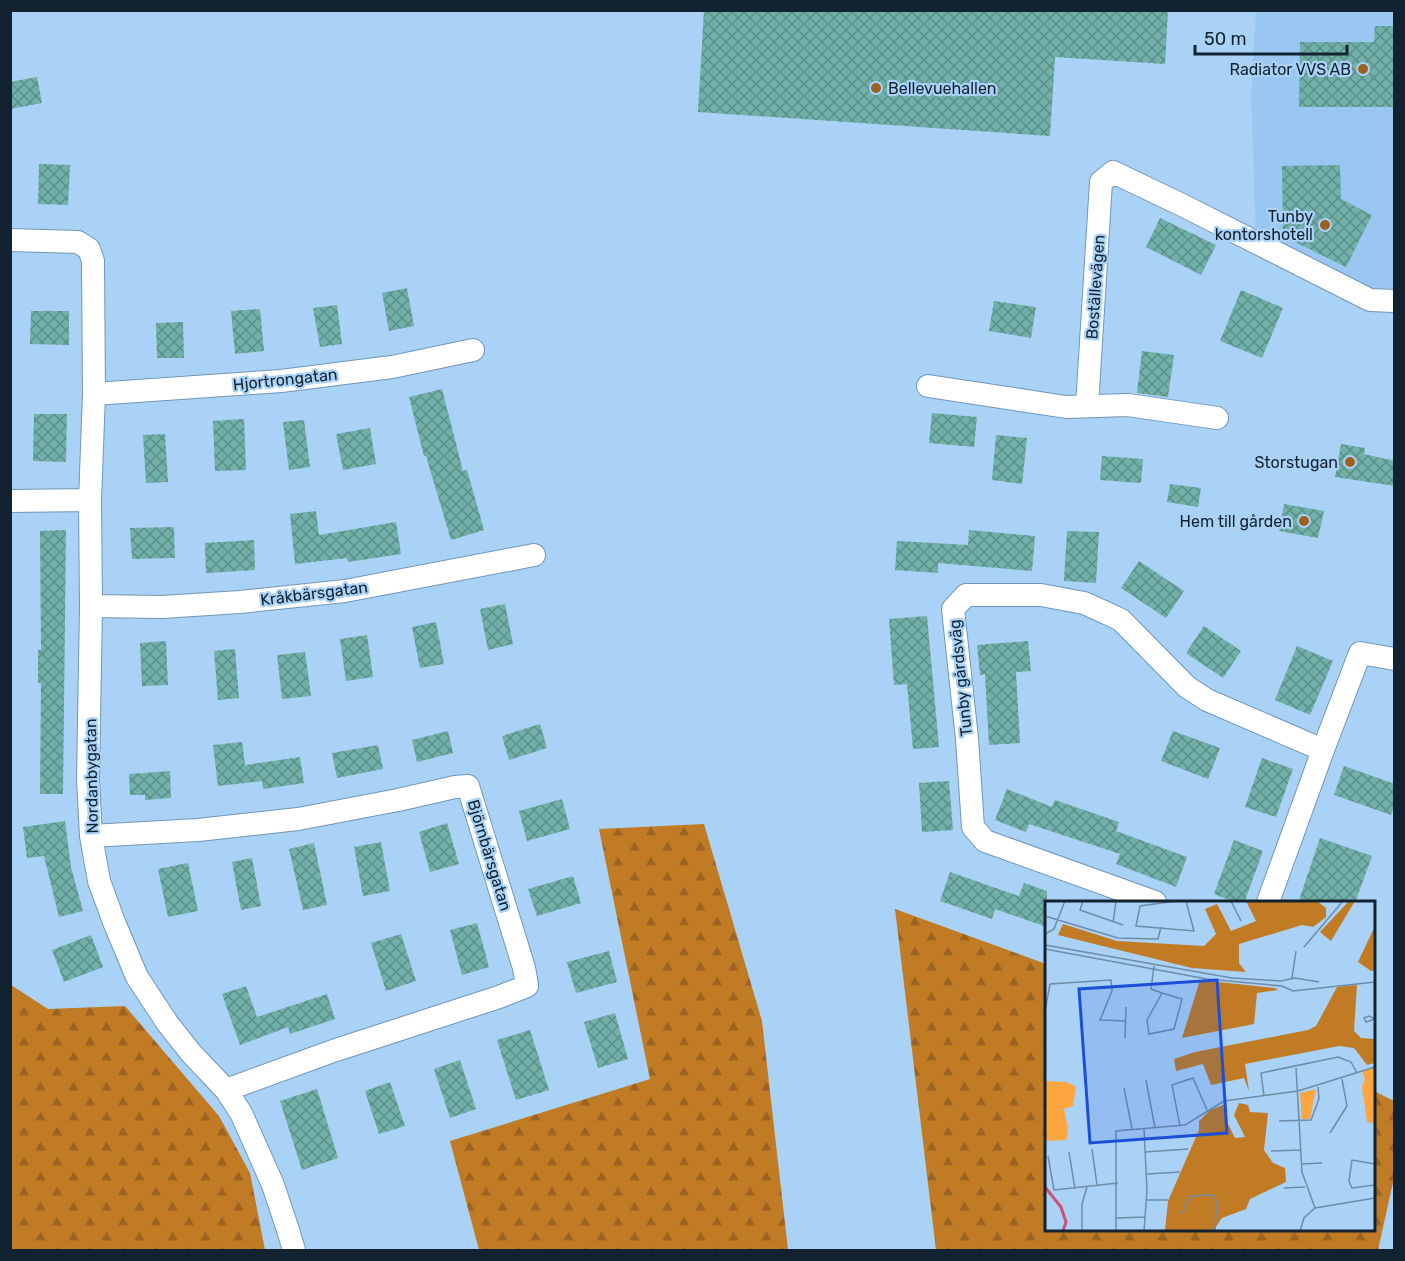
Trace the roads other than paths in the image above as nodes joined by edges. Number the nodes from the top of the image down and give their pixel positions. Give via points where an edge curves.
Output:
1 (10, 240) edge
2 (1395, 301) edge
3 (473, 350) dead end
4 (928, 386) dead end
5 (94, 394) junction
6 (1087, 406) junction
7 (1217, 418) dead end
8 (90, 500) junction
9 (10, 501) edge
10 (534, 555) dead end
11 (91, 606) junction
12 (1395, 658) edge
13 (1323, 750) junction
14 (91, 836) junction
15 (1150, 901) edge
16 (1269, 901) edge
17 (226, 1090) junction
18 (294, 1251) edge

1 - 5 street, Nordanbygatan via 78,242 89,249 93,261
2 - 6 street, Boställevägen via 1370,300 1113,172 1101,182
3 - 5 street, Hjortrongatan via 392,367 282,381
4 - 6 street via 1066,407
5 - 8 street, Nordanbygatan
6 - 7 street via 1128,405
8 - 9 street
8 - 11 street, Nordanbygatan
10 - 11 street, Kråkbärsgatan via 345,591 162,607
11 - 14 street, Nordanbygatan
12 - 13 street via 1360,652
13 - 15 street, Tunby gårdsväg via 1207,700 1187,687 1121,620 1084,603 1041,595 966,595 953,609 974,827 985,841
13 - 16 street
14 - 17 street, Nordanbygatan via 99,881 137,977 168,1024
14 - 17 street, Björnbärsgatan via 298,819 468,786 527,986
17 - 18 street, Nordanbygatan via 273,1185

